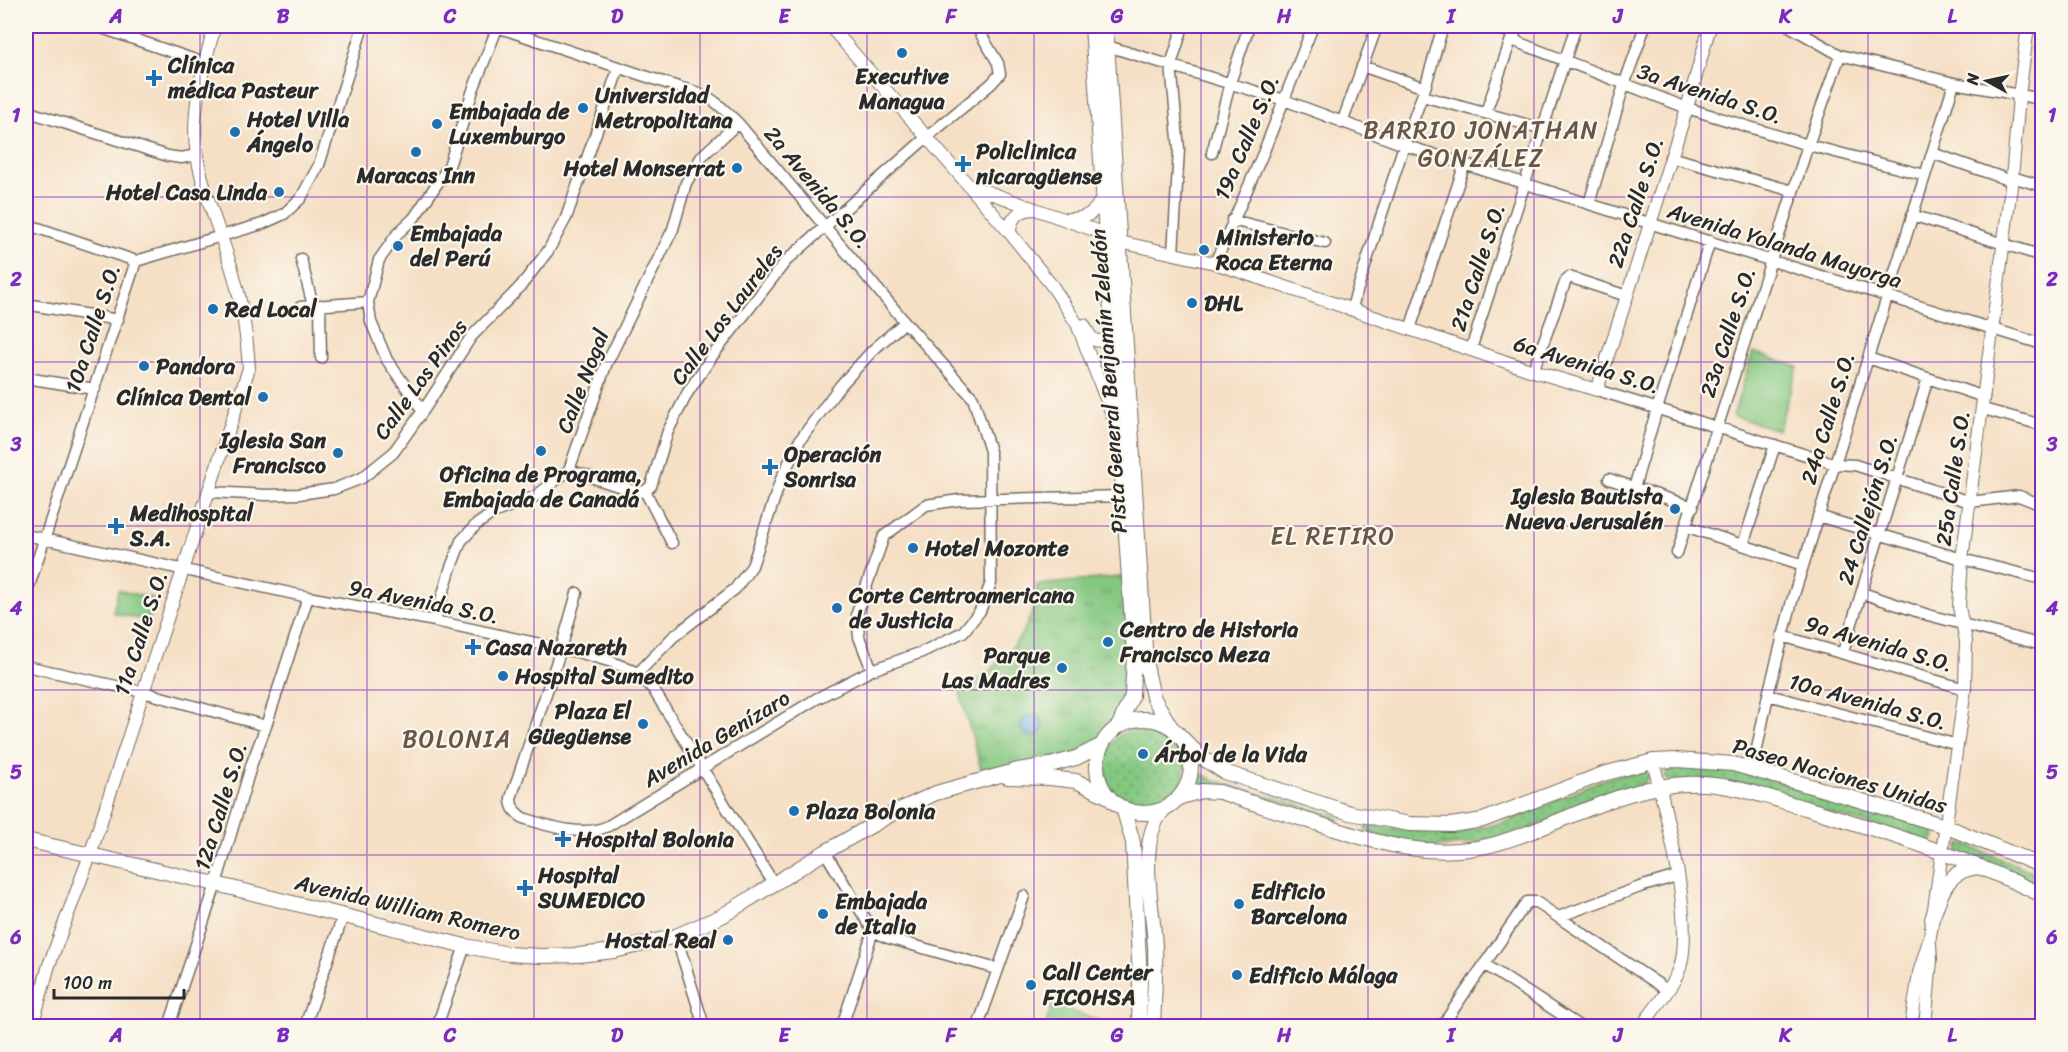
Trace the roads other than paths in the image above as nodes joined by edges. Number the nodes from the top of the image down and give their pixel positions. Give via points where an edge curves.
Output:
1 (28, 26) edge
2 (96, 26) edge
3 (215, 26) edge
4 (363, 26) edge
5 (497, 26) edge
6 (830, 26) edge
7 (976, 26) edge
8 (1092, 26) edge
9 (1106, 26) edge
10 (1183, 26) edge
11 (1249, 26) edge
12 (1313, 26) edge
13 (1377, 26) edge
14 (1441, 26) edge
15 (1494, 26) edge
16 (1576, 26) edge
17 (1645, 26) edge
18 (1710, 26) edge
19 (1789, 26) edge
20 (2028, 26) edge
21 (26, 34) edge
22 (1513, 34) junction
23 (1107, 46) junction
24 (1840, 55) junction
25 (1564, 60) junction
26 (204, 63) junction
27 (1172, 65) junction
28 (1362, 66) junction
29 (619, 67) junction
30 (1230, 83) junction
31 (1954, 83) junction
32 (1624, 85) junction
33 (1424, 92) junction
34 (2019, 96) junction
35 (2043, 99) edge
36 (1284, 100) junction
37 (1687, 108) junction
38 (26, 111) edge
39 (1486, 112) junction
40 (738, 123) junction
41 (1342, 123) junction
42 (1542, 129) junction
43 (927, 137) junction
44 (1404, 145) junction
45 (1808, 145) junction
46 (1212, 153) dead end
47 (1932, 153) junction
48 (197, 155) junction
49 (1101, 155) junction
50 (1671, 157) junction
51 (1465, 163) junction
52 (1925, 175) junction
53 (2012, 179) junction
54 (965, 182) junction
55 (1525, 183) junction
56 (2043, 186) edge
57 (1793, 191) junction
58 (1102, 195) junction
59 (1589, 204) junction
60 (1035, 209) junction
61 (1912, 215) junction
62 (1059, 218) junction
63 (1232, 220) junction
64 (26, 224) edge
65 (1649, 224) junction
66 (826, 225) junction
67 (1010, 233) junction
68 (1105, 234) junction
69 (221, 236) junction
70 (1710, 241) junction
71 (1120, 242) junction
72 (1325, 243) dead end
73 (2004, 244) junction
74 (1173, 254) junction
75 (2043, 256) edge
76 (301, 260) dead end
77 (136, 261) junction
78 (1771, 261) junction
79 (1215, 263) junction
80 (1122, 270) junction
81 (1053, 287) junction
82 (1119, 294) junction
83 (1627, 296) junction
84 (1887, 297) junction
85 (368, 302) junction
86 (26, 304) edge
87 (317, 306) junction
88 (300, 307) dead end
89 (1351, 310) junction
90 (117, 320) junction
91 (905, 322) junction
92 (1410, 329) junction
93 (1993, 330) junction
94 (1120, 336) junction
95 (2043, 344) edge
96 (1472, 349) junction
97 (321, 358) dead end
98 (1868, 358) junction
99 (1533, 371) junction
100 (26, 378) edge
101 (1928, 378) junction
102 (95, 389) junction
103 (1597, 390) junction
104 (1983, 403) junction
105 (1657, 409) junction
106 (423, 411) junction
107 (2043, 425) edge
108 (1717, 427) junction
109 (1118, 431) junction
110 (1775, 445) junction
111 (1835, 464) junction
112 (569, 470) junction
113 (1897, 478) junction
114 (1609, 479) dead end
115 (1634, 488) junction
116 (645, 491) junction
117 (210, 492) junction
118 (1123, 496) junction
119 (989, 500) junction
120 (1970, 502) junction
121 (1137, 505) junction
122 (2043, 505) edge
123 (1693, 507) junction
124 (1818, 516) junction
125 (1685, 526) junction
126 (1880, 534) junction
127 (26, 535) edge
128 (44, 539) junction
129 (672, 543) dead end
130 (1743, 545) junction
131 (1677, 553) dead end
132 (1962, 559) junction
133 (1803, 565) junction
134 (183, 568) junction
135 (2043, 579) edge
136 (576, 593) dead end
137 (1862, 593) junction
138 (26, 595) edge
139 (308, 597) junction
140 (1142, 598) junction
141 (435, 621) junction
142 (1964, 624) junction
143 (1782, 636) junction
144 (2043, 645) edge
145 (561, 649) junction
146 (1843, 652) junction
147 (26, 666) edge
148 (872, 670) junction
149 (638, 673) junction
150 (1965, 689) junction
151 (143, 692) junction
152 (1767, 695) junction
153 (266, 726) junction
154 (1118, 727) junction
155 (1176, 732) junction
156 (1102, 745) junction
157 (1958, 745) junction
158 (1653, 761) junction
159 (704, 768) junction
160 (1753, 768) junction
161 (999, 776) junction
162 (1659, 787) junction
163 (1181, 797) junction
164 (1111, 799) junction
165 (1123, 808) junction
166 (1164, 809) junction
167 (1945, 826) junction
168 (26, 840) edge
169 (1941, 851) junction
170 (825, 852) junction
171 (90, 855) junction
172 (2043, 866) edge
173 (1983, 867) junction
174 (1677, 876) junction
175 (216, 884) junction
176 (774, 884) junction
177 (2043, 894) edge
178 (1024, 896) dead end
179 (343, 916) junction
180 (1558, 917) junction
181 (1932, 919) junction
182 (873, 931) junction
183 (676, 936) junction
184 (1930, 936) junction
185 (465, 946) junction
186 (1484, 964) junction
187 (997, 969) junction
188 (1667, 990) junction
189 (32, 1026) edge
190 (169, 1026) edge
191 (305, 1026) edge
192 (437, 1026) edge
193 (705, 1026) edge
194 (842, 1026) edge
195 (978, 1026) edge
196 (1139, 1026) edge
197 (1153, 1026) edge
198 (1442, 1026) edge
199 (1579, 1026) edge
200 (1642, 1026) edge
201 (1911, 1026) edge
202 (1925, 1026) edge

1 - 21 street
2 - 26 street
3 - 26 street
4 - 69 street via 319,165 301,198 284,214
5 - 29 street, 2a Avenida S.O.
5 - 85 street via 449,166 379,260
6 - 43 street
7 - 43 street, Calle Los Laureles via 998,63 1000,74
8 - 49 main road, Pista General Benjamín Zeledón
9 - 23 main road, Pista General Benjamín Zeledón
10 - 27 street
11 - 30 street
12 - 36 street, 19a Calle S.O.
13 - 28 street
14 - 33 street
15 - 22 street, 3a Avenida S.O.
16 - 25 street, 21a Calle S.O.
17 - 32 street
18 - 37 street, 22a Calle S.O.
19 - 24 street
20 - 34 street, 25a Calle S.O.
22 - 25 street, 3a Avenida S.O. via 1517,42
22 - 39 street
23 - 27 street, Avenida Yolanda Mayorga
23 - 71 main road, Pista General Benjamín Zeledón
24 - 31 street
24 - 45 street, 23a Calle S.O.
25 - 32 street, 3a Avenida S.O.
25 - 42 street, 21a Calle S.O.
26 - 48 street via 198,93
27 - 30 street, Avenida Yolanda Mayorga
27 - 74 street via 1179,148
28 - 33 street
28 - 41 street
29 - 40 street, 2a Avenida S.O. via 696,91 715,100
29 - 106 street, Calle Los Pinos via 566,218 548,251 520,287 471,337
30 - 36 street, Avenida Yolanda Mayorga
30 - 46 street
31 - 34 street
31 - 47 street, 24a Calle S.O.
32 - 37 street, 3a Avenida S.O.
32 - 59 street
33 - 39 street
33 - 44 street
34 - 35 street
34 - 53 street, 25a Calle S.O.
36 - 41 street, Avenida Yolanda Mayorga
36 - 63 street, 19a Calle S.O.
37 - 45 street, 3a Avenida S.O.
37 - 50 street, 22a Calle S.O.
38 - 48 street via 168,156
39 - 42 street
40 - 66 street, 2a Avenida S.O.
40 - 112 street, Calle Nogal via 702,156 686,183 673,229 606,365
41 - 44 street, Avenida Yolanda Mayorga
42 - 55 street, 21a Calle S.O.
43 - 54 street
43 - 66 street, Calle Los Laureles
44 - 51 street, Avenida Yolanda Mayorga
44 - 89 street
45 - 52 street, 3a Avenida S.O.
45 - 57 street, 23a Calle S.O.
47 - 52 street, 24a Calle S.O.
47 - 53 street
48 - 69 street
49 - 58 main road, Pista General Benjamín Zeledón
49 - 71 main road via 1111,231
50 - 57 street
50 - 65 street, 22a Calle S.O.
51 - 55 street, Avenida Yolanda Mayorga
51 - 92 street
52 - 61 street, 24a Calle S.O.
53 - 56 street
53 - 73 street, 25a Calle S.O.
54 - 60 street
54 - 67 street
55 - 59 street, Avenida Yolanda Mayorga
55 - 96 street, 21a Calle S.O.
57 - 78 street, 23a Calle S.O.
58 - 62 street via 1090,216
58 - 68 main road, Pista General Benjamín Zeledón
59 - 65 street, Avenida Yolanda Mayorga
60 - 62 street
60 - 67 street via 1016,214
61 - 73 street
61 - 84 street, 24a Calle S.O.
62 - 68 street
63 - 72 street
63 - 79 street, 19a Calle S.O.
64 - 77 street
65 - 70 street, Avenida Yolanda Mayorga
65 - 83 street, 22a Calle S.O.
66 - 91 street, 2a Avenida S.O.
66 - 116 street, Calle Los Laureles via 786,261 713,355 668,431 651,486
67 - 81 street
68 - 82 main road via 1114,246
68 - 94 main road, Pista General Benjamín Zeledón
69 - 77 street, 10a Calle S.O.
69 - 117 street, 11a Calle S.O. via 246,327 249,368
70 - 78 street, Avenida Yolanda Mayorga
70 - 105 street
71 - 74 street, 6a Avenida S.O.
71 - 80 main road, Pista General Benjamín Zeledón
73 - 75 street
73 - 93 street, 25a Calle S.O.
74 - 79 street, 6a Avenida S.O.
76 - 87 street
77 - 90 street, 10a Calle S.O.
78 - 84 street, Avenida Yolanda Mayorga
78 - 108 street, 23a Calle S.O.
79 - 89 street, 6a Avenida S.O.
80 - 82 main road
80 - 94 main road, Pista General Benjamín Zeledón
81 - 94 street via 1074,308 1092,339
81 - 109 street via 1077,324
82 - 94 main road
83 - 99 street via 1569,277
83 - 103 street, 22a Calle S.O.
84 - 93 street, Avenida Yolanda Mayorga
84 - 98 street, 24a Calle S.O.
85 - 87 street
85 - 106 street via 371,322 387,360
86 - 90 street
87 - 88 street
87 - 97 street
89 - 92 street, 6a Avenida S.O.
90 - 102 street, 10a Calle S.O.
91 - 119 street, 2a Avenida S.O. via 973,398 990,451
91 - 149 street via 840,386 801,440 781,478 752,566 735,589 673,637
92 - 96 street, 6a Avenida S.O.
93 - 95 street, Avenida Yolanda Mayorga
93 - 104 street, 25a Calle S.O.
94 - 109 main road, Pista General Benjamín Zeledón
94 - 121 main road, Pista General Benjamín Zeledón
96 - 99 street, 6a Avenida S.O.
98 - 101 street
98 - 111 street, 24a Calle S.O.
99 - 103 street, 6a Avenida S.O.
100 - 102 street
101 - 104 street
101 - 113 street, 24 Callejón S.O.
102 - 128 street, 10a Calle S.O.
103 - 105 street, 6a Avenida S.O.
104 - 107 street
104 - 120 street, 25a Calle S.O.
105 - 108 street, 6a Avenida S.O.
105 - 115 street
106 - 117 street, Calle Los Pinos via 393,453 362,478 334,489 288,494
108 - 110 street, 6a Avenida S.O.
108 - 123 street, 23a Calle S.O.
109 - 118 main road, Pista General Benjamín Zeledón
109 - 121 main road via 1124,446 1128,495
110 - 111 street, 6a Avenida S.O.
110 - 130 street
111 - 113 street, 6a Avenida S.O. via 1855,465
111 - 124 street, 24a Calle S.O.
112 - 116 street via 637,492
112 - 141 street via 536,496 493,513 461,541
113 - 120 street, 6a Avenida S.O.
113 - 126 street, 24 Callejón S.O.
114 - 115 street
115 - 123 street
116 - 129 street
117 - 134 street, 11a Calle S.O.
118 - 119 street
118 - 140 main road via 1129,503 1135,578
118 - 154 main road, Pista General Benjamín Zeledón via 1134,685
119 - 148 street, Avenida Genízaro via 991,583 980,611 963,632
119 - 148 street via 926,505 884,536 857,613 859,637
120 - 122 street, 6a Avenida S.O. via 2019,496
120 - 132 street, 25a Calle S.O.
121 - 140 main road, Pista General Benjamín Zeledón
123 - 125 street, 23a Calle S.O.
124 - 126 street
124 - 133 street, 24a Calle S.O.
125 - 130 street
125 - 131 street, 23a Calle S.O.
126 - 132 street
126 - 137 street, 24 Callejón S.O.
127 - 128 street, 9a Avenida S.O.
128 - 134 street, 9a Avenida S.O.
128 - 138 street, 10a Calle S.O.
130 - 133 street
132 - 135 street
132 - 142 street, 25a Calle S.O. via 1959,607
133 - 143 street, 24a Calle S.O.
134 - 139 street, 9a Avenida S.O.
134 - 151 street, 11a Calle S.O.
136 - 145 street
137 - 142 street
137 - 146 street, 24 Callejón S.O.
139 - 141 street, 9a Avenida S.O.
139 - 153 street, 12a Calle S.O.
140 - 155 main road, Pista General Benjamín Zeledón via 1149,686 1158,708
141 - 145 street, 9a Avenida S.O.
142 - 144 street
142 - 150 street, 25a Calle S.O.
143 - 146 street, 9a Avenida S.O.
143 - 152 street, 24a Calle S.O.
145 - 149 street, 9a Avenida S.O.
145 - 159 street, Avenida Genízaro via 511,798 514,812 538,823 599,831
146 - 150 street, 9a Avenida S.O.
147 - 151 street
148 - 159 street, Avenida Genízaro via 816,699
149 - 159 street, 9a Avenida S.O. via 653,689
150 - 157 street, 25a Calle S.O.
151 - 153 street
151 - 171 street, 11a Calle S.O.
152 - 157 street, 10a Avenida S.O.
152 - 160 street, 24a Calle S.O.
153 - 175 street, 12a Calle S.O.
154 - 155 main road via 1129,721 1154,720
154 - 156 main road
155 - 158 main road, Paseo Naciones Unidas via 1201,757 1224,772 1350,813 1410,824 1450,825 1484,820 1603,774
155 - 163 main road via 1188,750 1191,764
156 - 161 main road, Avenida William Romero via 1076,758
156 - 164 main road via 1098,773 1102,788
157 - 167 street, 25a Calle S.O.
158 - 160 main road, Paseo Naciones Unidas via 1709,761
158 - 162 street
159 - 176 street, 9a Avenida S.O.
160 - 167 main road, Paseo Naciones Unidas
161 - 164 main road, Avenida William Romero via 1076,781
161 - 170 main road, Avenida William Romero via 936,794 897,811
162 - 163 main road, Paseo Naciones Unidas via 1619,797 1492,844 1446,851 1420,851 1375,842 1220,792
162 - 169 main road, Paseo Naciones Unidas via 1707,784 1748,791
162 - 174 street
163 - 166 main road
164 - 165 main road
165 - 166 main road via 1144,813
165 - 196 main road via 1133,842
166 - 197 main road via 1155,821 1148,850 1155,947
167 - 169 street, 25a Calle S.O.
167 - 172 main road, Paseo Naciones Unidas
168 - 171 main road, Avenida William Romero
169 - 173 main road, Paseo Naciones Unidas
169 - 181 street, 25a Calle S.O.
170 - 176 main road, Avenida William Romero
170 - 182 street
171 - 175 main road, Avenida William Romero
171 - 189 street, 11a Calle S.O. via 49,965
173 - 177 main road, Paseo Naciones Unidas
173 - 181 main road via 1961,870 1952,877
174 - 180 street
174 - 188 street via 1684,950 1678,974
175 - 179 main road, Avenida William Romero
175 - 190 street, 12a Calle S.O.
176 - 183 main road, Avenida William Romero via 722,916
178 - 187 street
179 - 185 main road, Avenida William Romero
179 - 191 street
180 - 186 street via 1536,902 1527,902
180 - 188 street
181 - 184 street, 25a Calle S.O.
182 - 187 street
182 - 194 street
183 - 185 main road, Avenida William Romero via 614,951 560,956 509,954
183 - 193 street
184 - 201 street, 25a Calle S.O. via 1919,973
184 - 202 street, 25a Calle S.O.
185 - 192 street
186 - 198 street
186 - 199 street
187 - 195 street
188 - 200 street

